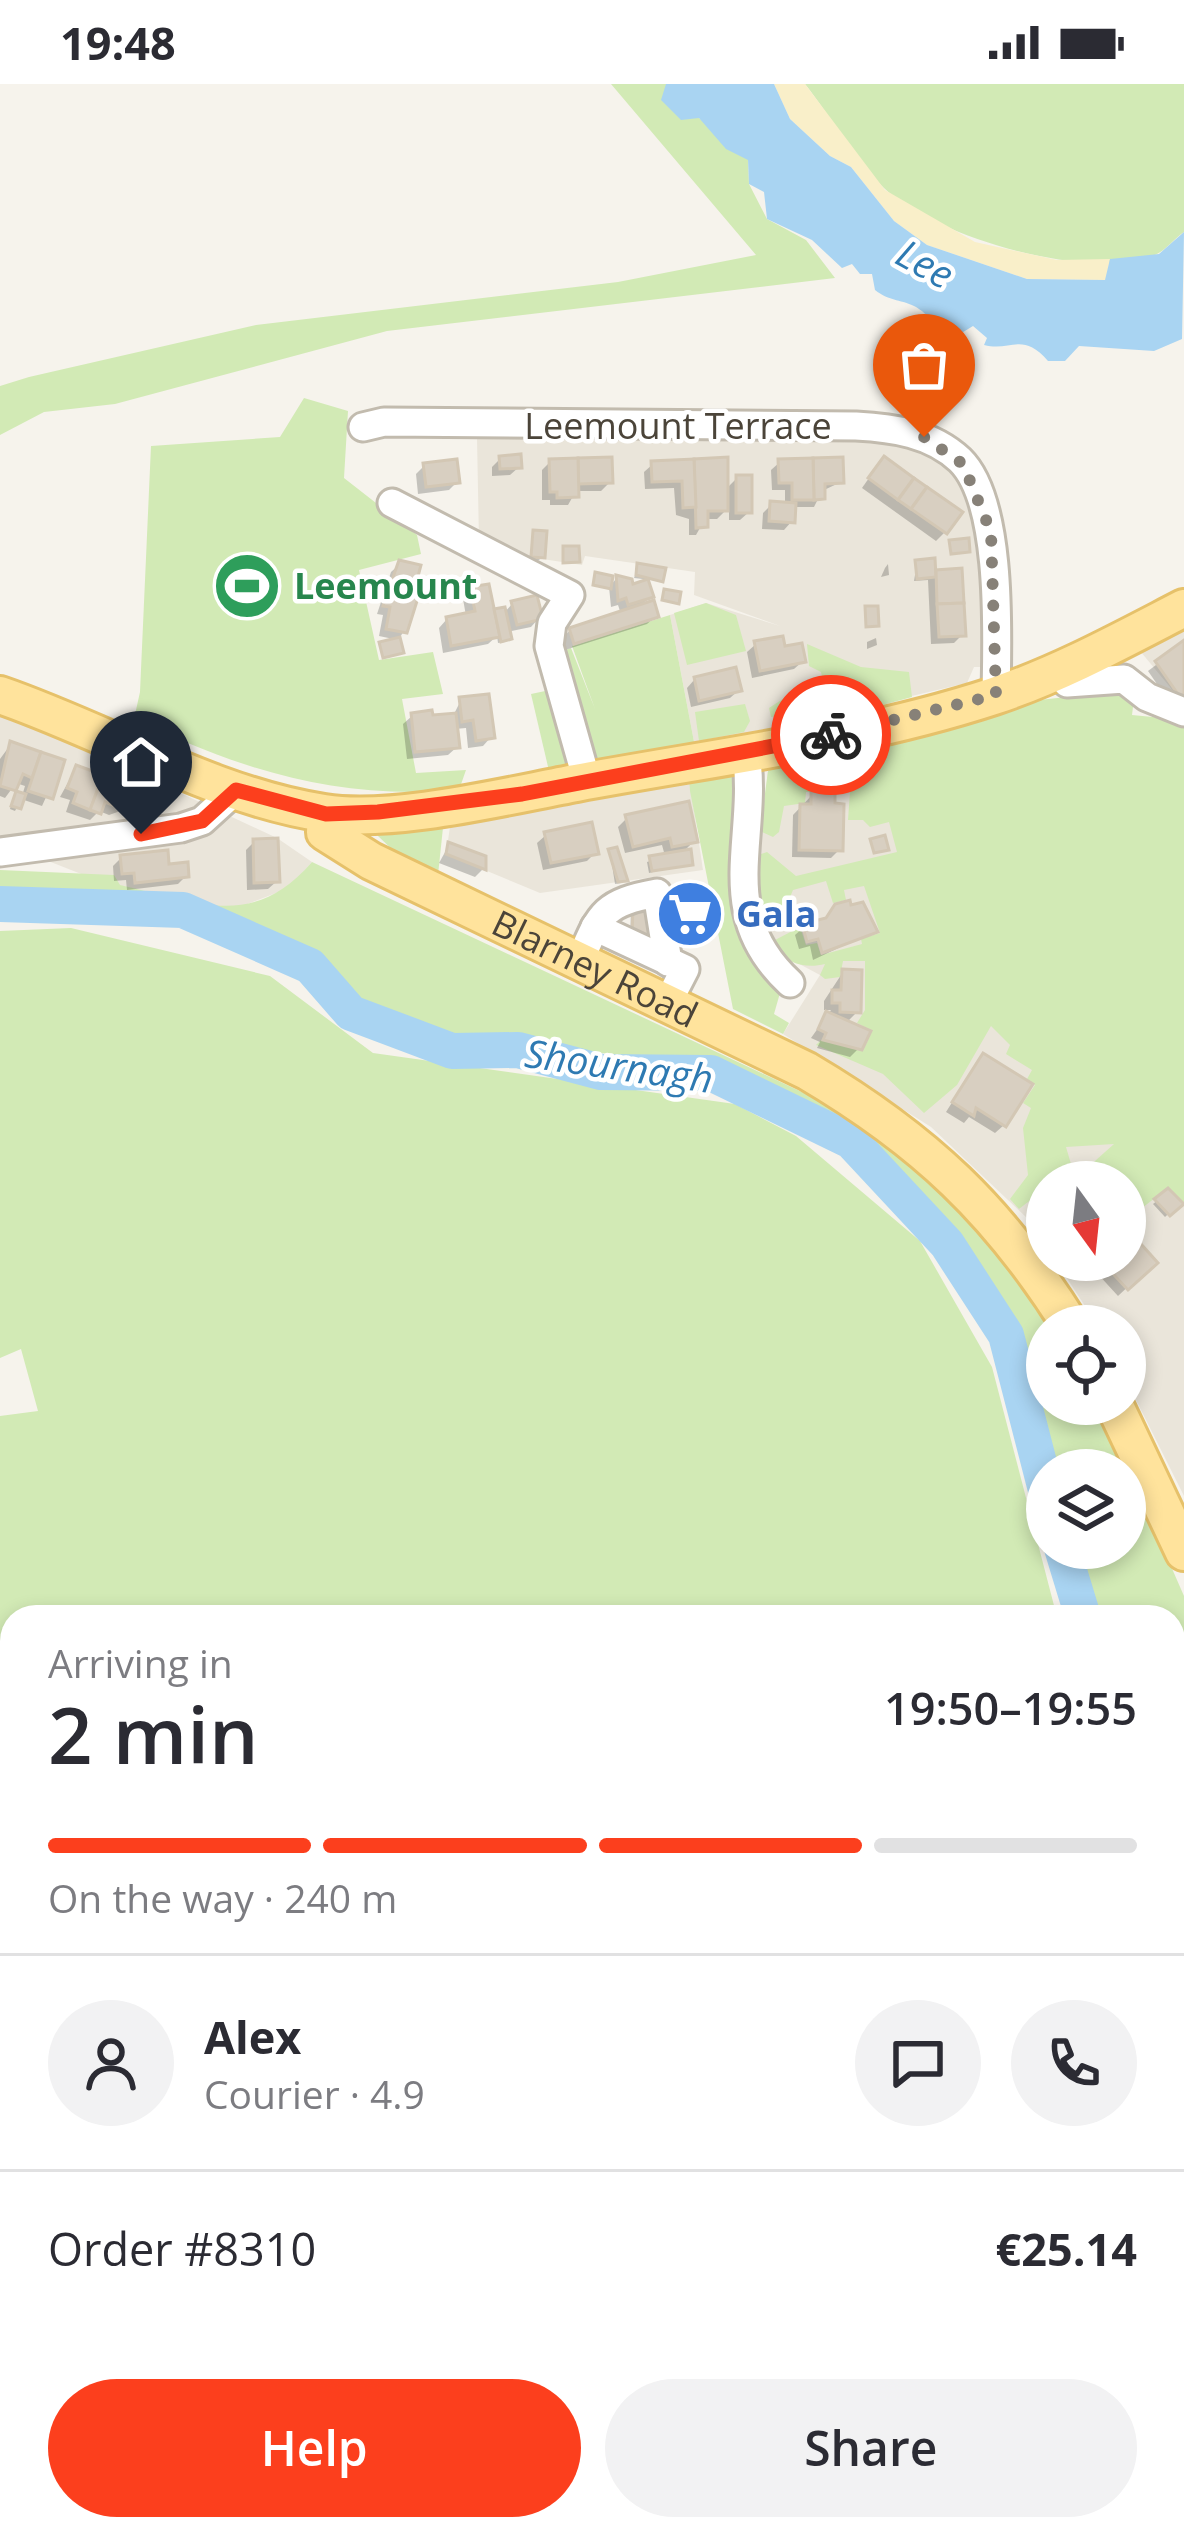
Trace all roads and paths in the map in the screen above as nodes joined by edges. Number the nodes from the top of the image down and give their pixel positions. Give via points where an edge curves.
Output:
1 (363, 427) dead end
2 (392, 503) dead end
3 (1184, 608) edge
4 (1057, 672) junction
5 (0, 695) edge
6 (996, 695) junction
7 (1184, 712) edge
8 (746, 752) junction
9 (587, 781) junction
10 (236, 790) junction
11 (326, 814) junction
12 (0, 852) edge
13 (595, 927) junction
14 (668, 962) junction
15 (579, 963) junction
16 (790, 983) dead end
17 (667, 1004) junction
18 (1056, 1305) edge
19 (1124, 1425) edge
20 (1184, 1552) edge

1 - 6 street, Leemount Terrace via 856,426 924,437 963,464 991,532
2 - 9 street via 569,595 549,646
3 - 4 main road
4 - 6 main road
4 - 7 street via 1066,683 1124,679
5 - 10 main road
6 - 8 main road
8 - 9 main road
8 - 16 street via 745,907 767,961
9 - 11 main road via 441,806
10 - 11 main road
10 - 12 street via 202,821 181,828
11 - 15 main road, Blarney Road via 325,832 371,861
13 - 14 street
13 - 14 street via 619,900 657,893
13 - 15 street
14 - 17 street via 685,969
15 - 17 main road, Blarney Road
17 - 18 main road, Blarney Road via 807,1071 939,1160 983,1204
19 - 20 main road

